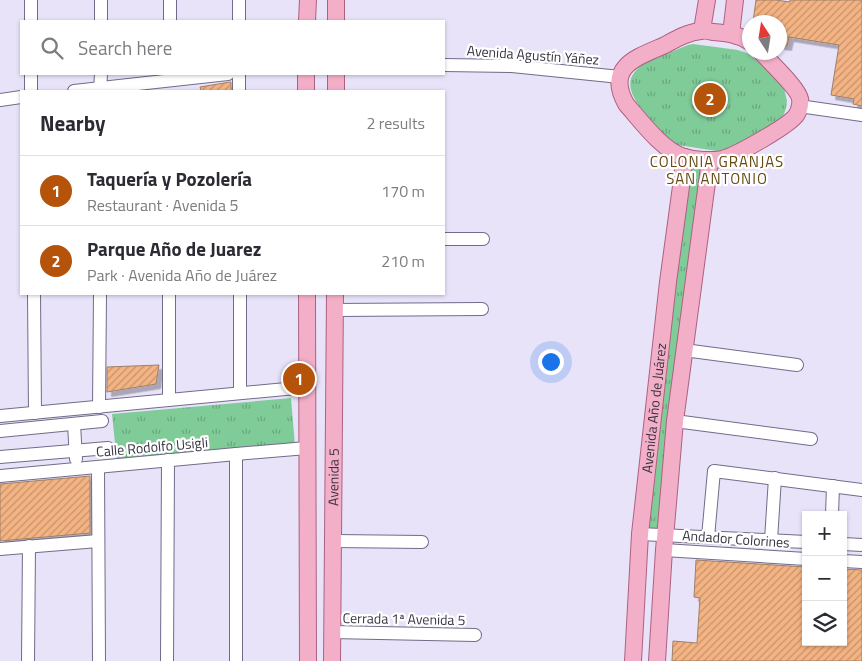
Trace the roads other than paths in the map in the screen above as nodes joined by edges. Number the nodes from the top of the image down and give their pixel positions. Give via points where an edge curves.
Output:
1 (31, 0) edge
2 (101, 0) edge
3 (170, 0) edge
4 (240, 0) edge
5 (308, 0) edge
6 (336, 0) edge
7 (707, 0) edge
8 (735, 0) edge
9 (31, 20) edge
10 (101, 20) edge
11 (170, 20) edge
12 (240, 20) edge
13 (307, 20) edge
14 (336, 20) edge
15 (702, 30) junction
16 (731, 34) junction
17 (742, 37) edge
18 (769, 60) edge
19 (445, 65) edge
20 (31, 75) edge
21 (100, 75) edge
22 (221, 75) edge
23 (239, 75) edge
24 (306, 75) edge
25 (336, 75) edge
26 (620, 77) junction
27 (169, 82) edge
28 (31, 90) edge
29 (100, 90) edge
30 (239, 90) edge
31 (306, 90) edge
32 (336, 90) edge
33 (20, 97) edge
34 (0, 100) edge
35 (799, 106) junction
36 (862, 115) edge
37 (685, 157) junction
38 (710, 160) junction
39 (445, 239) edge
40 (483, 239) dead end
41 (34, 295) edge
42 (100, 295) edge
43 (169, 295) edge
44 (240, 295) edge
45 (307, 295) edge
46 (335, 295) edge
47 (482, 308) dead end
48 (335, 310) junction
49 (684, 350) junction
50 (797, 365) dead end
51 (307, 387) junction
52 (240, 393) junction
53 (169, 400) junction
54 (100, 407) junction
55 (35, 413) junction
56 (0, 416) edge
57 (102, 421) dead end
58 (675, 421) junction
59 (74, 424) junction
60 (0, 431) edge
61 (811, 439) dead end
62 (108, 448) dead end
63 (308, 448) junction
64 (75, 451) junction
65 (236, 454) junction
66 (0, 457) edge
67 (168, 460) junction
68 (98, 467) junction
69 (76, 469) junction
70 (0, 476) edge
71 (775, 478) junction
72 (833, 486) junction
73 (862, 490) edge
74 (832, 511) edge
75 (640, 534) junction
76 (708, 537) junction
77 (771, 540) junction
78 (98, 541) junction
79 (334, 541) junction
80 (422, 542) dead end
81 (665, 542) junction
82 (802, 542) edge
83 (847, 544) edge
84 (862, 545) edge
85 (28, 546) junction
86 (0, 549) edge
87 (802, 558) edge
88 (847, 561) edge
89 (862, 562) edge
90 (332, 632) junction
91 (475, 635) dead end
92 (28, 661) edge
93 (99, 661) edge
94 (167, 661) edge
95 (236, 661) edge
96 (308, 661) edge
97 (332, 661) edge
98 (632, 661) edge
99 (657, 661) edge

1 - 9 street
2 - 10 street
3 - 11 street
4 - 12 street
5 - 13 main road
6 - 14 main road
7 - 15 main road
8 - 16 main road
15 - 16 main road
15 - 26 main road via 632,60
16 - 17 main road
18 - 35 main road via 796,89
19 - 26 street, Avenida Agustín Yáñez via 512,66
20 - 28 street
21 - 29 street
22 - 27 street
23 - 30 street
24 - 31 main road
25 - 32 main road
26 - 37 main road via 621,95 626,104 666,148
27 - 29 street
33 - 34 street
35 - 36 street
35 - 38 main road via 797,114 781,128 732,155
37 - 38 main road
37 - 75 main road, Avenida Año de Juárez
38 - 49 main road, Avenida Año de Juárez
39 - 40 street
41 - 55 street
42 - 54 street
43 - 53 street
44 - 52 street
45 - 51 main road, Avenida 5
46 - 48 main road, Avenida 5
47 - 48 street
48 - 79 main road, Avenida 5
49 - 50 street
49 - 58 main road, Avenida Año de Juárez
51 - 52 street
51 - 63 main road, Avenida 5
52 - 53 street
53 - 54 street
54 - 55 street
55 - 56 street
57 - 59 street
58 - 61 street
58 - 81 main road, Avenida Año de Juárez
59 - 60 street
59 - 64 street
62 - 64 street
63 - 65 street, Calle Rodolfo Usigli
63 - 96 main road, Avenida 5
64 - 66 street
64 - 69 street
65 - 67 street, Calle Rodolfo Usigli
65 - 95 street
67 - 68 street, Calle Rodolfo Usigli
67 - 94 street
68 - 69 street, Calle Rodolfo Usigli
68 - 78 street
69 - 70 street, Calle Rodolfo Usigli
71 - 72 street
71 - 76 street via 714,471
71 - 77 street
72 - 73 street
72 - 74 street
75 - 81 street
75 - 98 main road, Avenida Año de Juárez
76 - 77 street, Andador Colorines
76 - 81 street, Andador Colorines
77 - 82 street, Andador Colorines
78 - 85 street
78 - 93 street
79 - 80 street
79 - 90 main road, Avenida 5
81 - 87 street, Andador Colorines
81 - 99 main road, Avenida Año de Juárez
83 - 84 street
85 - 86 street
85 - 92 street
88 - 89 street
90 - 91 street, Cerrada 1ª Avenida 5
90 - 97 main road, Avenida 5

